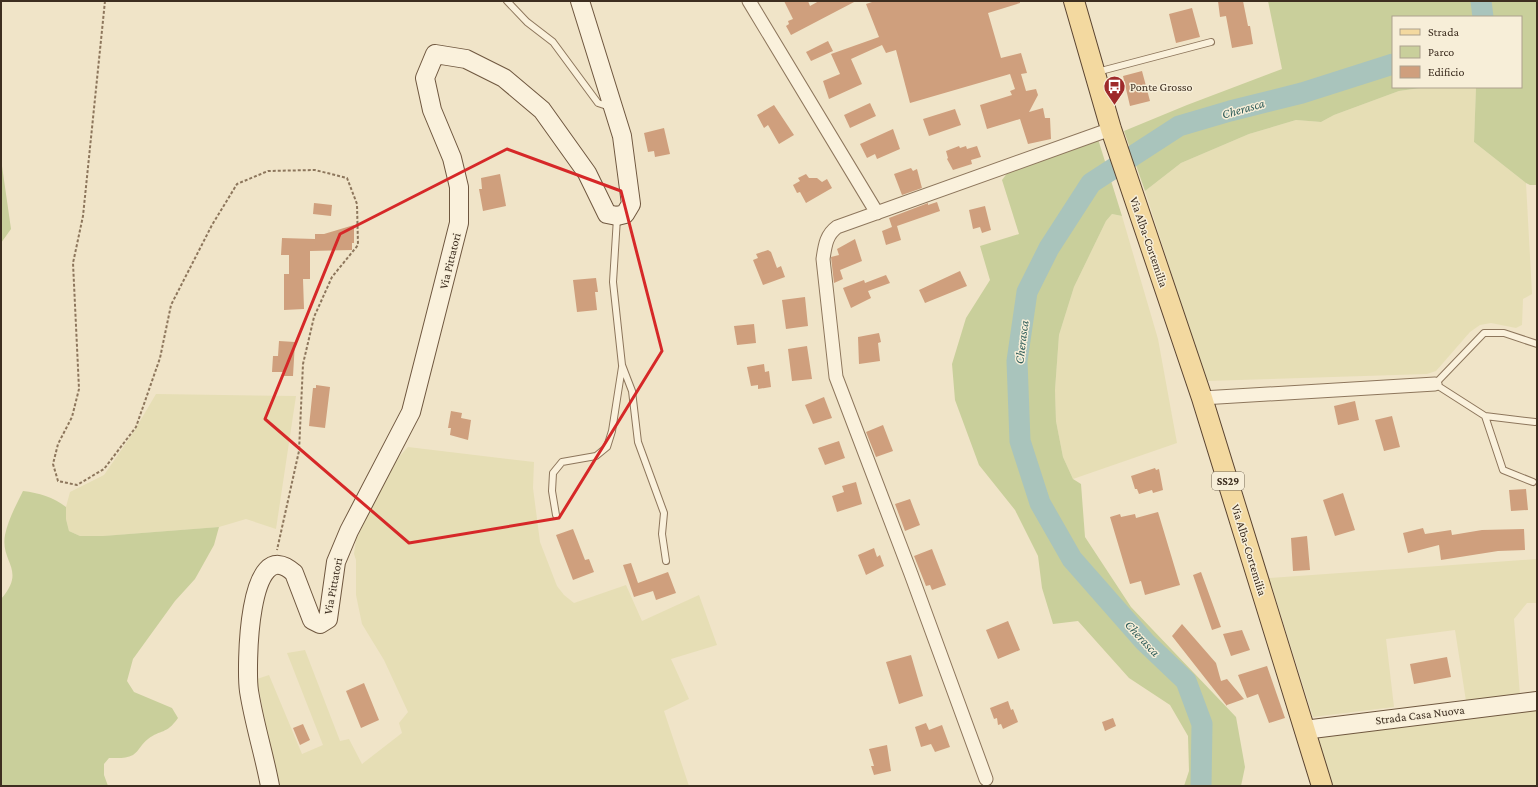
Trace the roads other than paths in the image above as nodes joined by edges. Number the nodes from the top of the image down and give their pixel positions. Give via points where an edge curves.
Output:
1 (507, 1) edge
2 (580, 1) edge
3 (749, 1) edge
4 (1074, 1) edge
5 (1211, 42) dead end
6 (1095, 73) junction
7 (615, 109) junction
8 (1112, 132) junction
9 (877, 212) junction
10 (617, 216) junction
11 (1537, 344) edge
12 (622, 366) junction
13 (1435, 384) junction
14 (1202, 398) junction
15 (1485, 416) junction
16 (1535, 422) dead end
17 (1532, 482) dead end
18 (556, 514) dead end
19 (666, 561) dead end
20 (1537, 701) edge
21 (1304, 730) junction
22 (986, 779) dead end
23 (270, 786) edge
24 (1322, 786) edge

1 - 7 lane via 527,22 553,42 598,103
2 - 7 street
3 - 9 street
4 - 6 main road, SS29
5 - 6 lane
6 - 8 main road, SS29
7 - 10 street via 622,136 631,204 625,214
8 - 9 street
8 - 14 main road, Via Alba-Cortemilia / SS29
9 - 22 street via 836,227 829,232 825,243 823,259 836,377
10 - 12 lane via 613,282
10 - 23 street, Via Pittatori via 607,214 587,173 542,110 504,78 466,59 435,54 425,78 432,110 452,158 459,187 459,223 411,412 349,530 336,562 326,622 320,624 312,620 294,573 284,567 272,567 260,580 249,630 249,690
11 - 13 lane via 1504,333 1484,333
12 - 18 lane via 612,431 607,447 596,456 562,462 553,473 552,491
12 - 19 lane via 632,391 638,442 664,513 662,534
13 - 14 street
13 - 15 lane
14 - 21 main road, Via Alba-Cortemilia / SS29
15 - 16 lane
15 - 17 lane via 1503,470
20 - 21 street, Strada Casa Nuova
21 - 24 main road, Via Alba-Cortemilia / SS29

